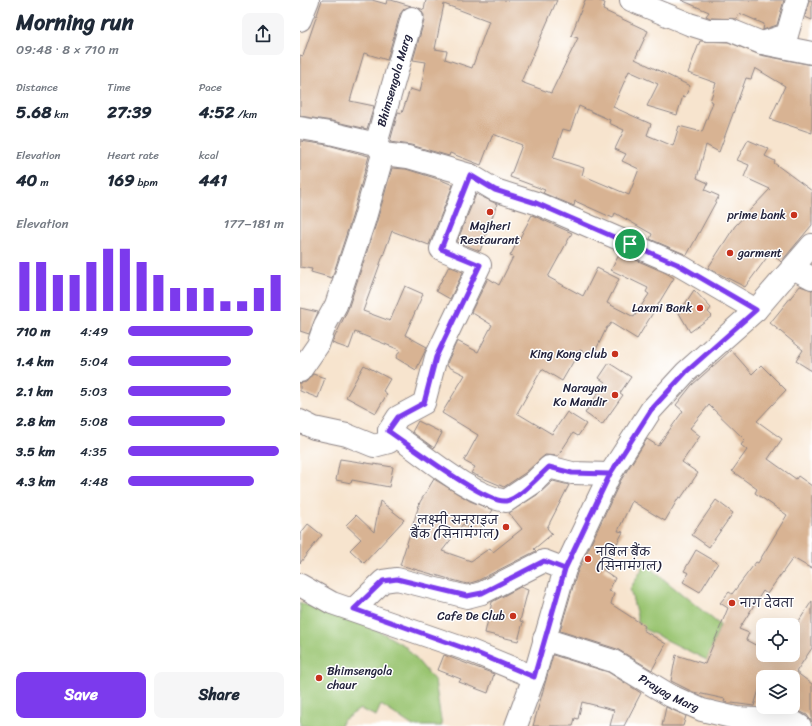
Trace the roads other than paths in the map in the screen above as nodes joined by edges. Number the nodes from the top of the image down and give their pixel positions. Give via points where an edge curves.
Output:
1 (631, 0) edge
2 (797, 0) edge
3 (412, 18) dead end
4 (762, 44) junction
5 (812, 53) edge
6 (300, 128) edge
7 (380, 149) junction
8 (470, 175) junction
9 (812, 245) edge
10 (792, 268) junction
11 (812, 278) edge
12 (756, 310) junction
13 (300, 371) edge
14 (300, 421) edge
15 (388, 431) junction
16 (610, 474) junction
17 (565, 569) junction
18 (300, 585) edge
19 (354, 609) junction
20 (544, 639) junction
21 (534, 677) junction
22 (516, 726) edge
23 (800, 726) edge

1 - 4 street via 689,24 708,30 730,30
2 - 4 street via 787,35
3 - 7 street, Bhimsengola Marg
4 - 5 street
6 - 7 street via 330,133
7 - 8 street
7 - 13 street, Bhimsengola Marg via 364,221 336,305 318,345
8 - 12 street via 495,190 536,203 677,264
8 - 15 street via 441,249 480,265 436,357 424,403 398,417
9 - 10 street
10 - 11 street
10 - 12 street
12 - 16 street via 691,367 651,410
14 - 15 street via 314,428 347,435 374,446 389,442
15 - 16 street via 463,483 490,497 506,501 519,494 549,467 572,473
16 - 17 street
17 - 19 street via 544,561 482,593 467,596 397,579 383,581
17 - 20 street
18 - 19 street via 332,603
19 - 21 street via 472,651
20 - 21 street
20 - 23 street, Prayag Marg via 613,661 672,696 702,710 750,720 786,720
21 - 22 street

